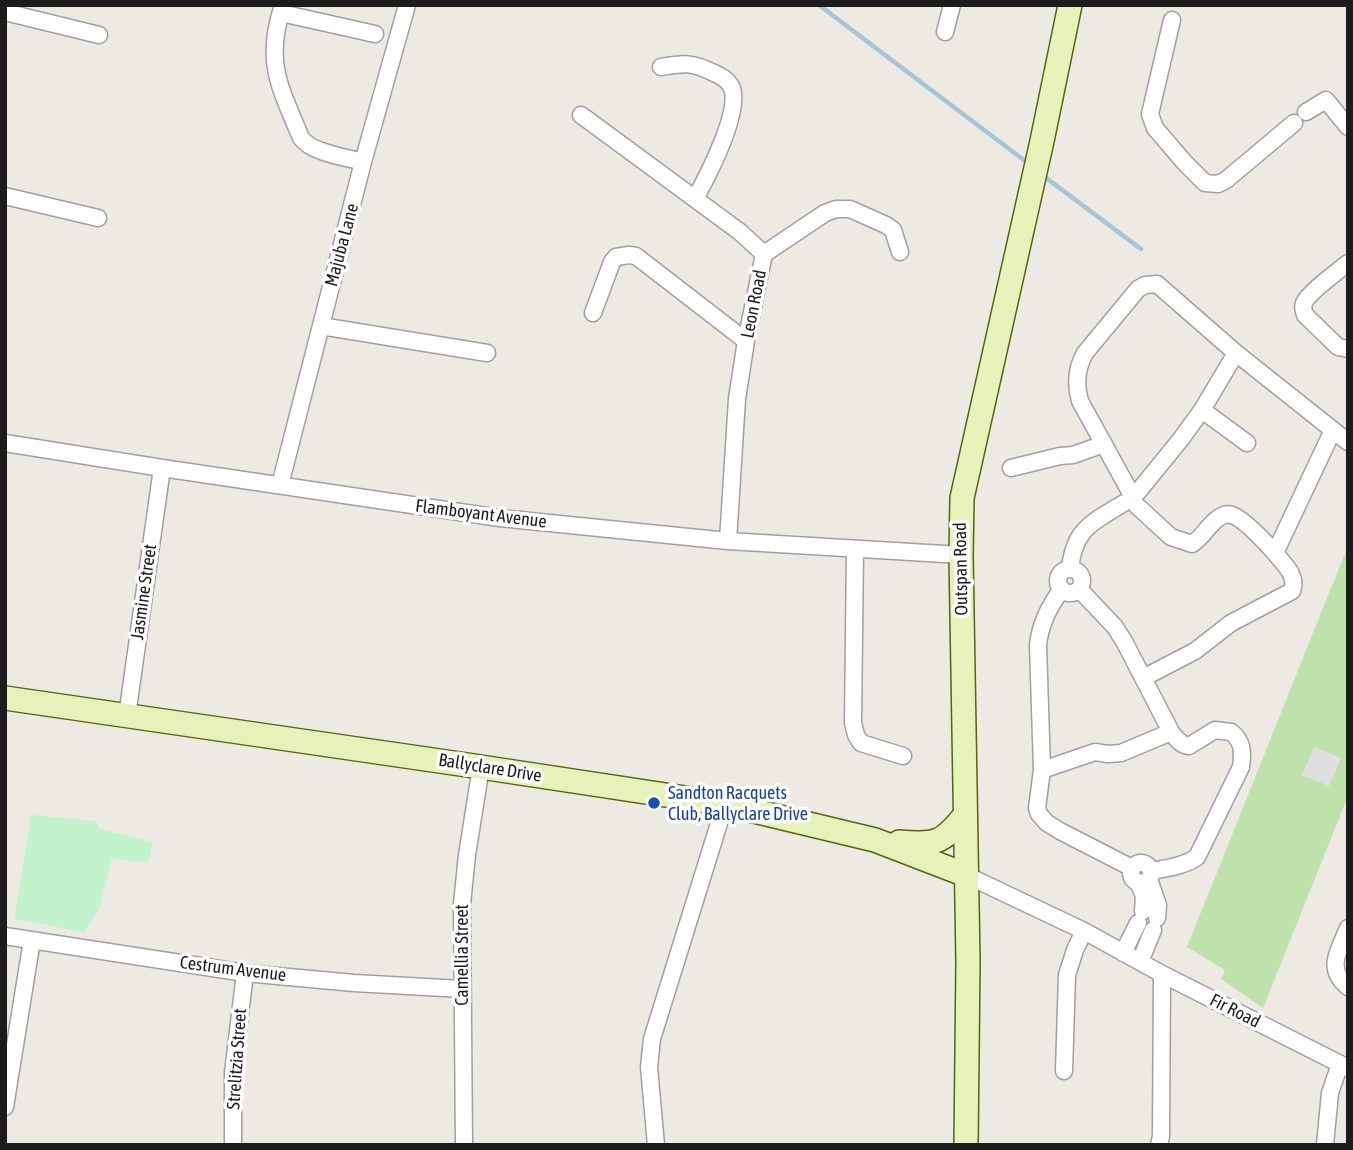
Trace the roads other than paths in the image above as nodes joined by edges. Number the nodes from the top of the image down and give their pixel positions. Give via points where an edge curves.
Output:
1 (407, 5) edge
2 (952, 5) edge
3 (1070, 5) edge
4 (282, 9) edge
5 (5, 12) edge
6 (1172, 20) dead end
7 (945, 32) dead end
8 (375, 34) dead end
9 (99, 35) dead end
10 (661, 67) dead end
11 (581, 115) dead end
12 (1348, 127) edge
13 (363, 162) junction
14 (5, 196) edge
15 (695, 199) junction
16 (98, 218) dead end
17 (900, 252) dead end
18 (764, 254) junction
19 (1348, 263) edge
20 (593, 313) dead end
21 (321, 326) junction
22 (746, 341) junction
23 (1348, 349) edge
24 (487, 353) dead end
25 (1236, 353) junction
26 (1202, 410) junction
27 (1333, 430) junction
28 (1348, 442) edge
29 (5, 443) edge
30 (1247, 443) dead end
31 (1104, 444) junction
32 (162, 468) junction
33 (1011, 468) dead end
34 (279, 485) junction
35 (1132, 498) junction
36 (728, 541) junction
37 (855, 549) junction
38 (1275, 553) junction
39 (961, 555) junction
40 (1070, 569) junction
41 (1062, 589) junction
42 (1079, 589) junction
43 (1143, 678) junction
44 (5, 698) edge
45 (127, 716) junction
46 (1171, 732) junction
47 (903, 756) dead end
48 (481, 767) junction
49 (1042, 770) junction
50 (725, 804) junction
51 (965, 815) junction
52 (875, 840) junction
53 (966, 875) junction
54 (1143, 875) junction
55 (1146, 921) junction
56 (1348, 928) edge
57 (1084, 931) junction
58 (5, 936) edge
59 (32, 940) junction
60 (1124, 953) junction
61 (1140, 962) junction
62 (245, 973) junction
63 (1162, 974) junction
64 (1348, 987) edge
65 (462, 989) junction
66 (1344, 1066) edge
67 (1064, 1071) dead end
68 (5, 1107) edge
69 (233, 1145) edge
70 (464, 1145) edge
71 (656, 1145) edge
72 (966, 1145) edge
73 (1159, 1145) edge
74 (1325, 1145) edge

1 - 13 street, Majuba Lane
2 - 7 street
3 - 39 street, Outspan Road via 965,481
4 - 8 street
4 - 13 street via 275,67 302,138 306,145
5 - 9 street
6 - 12 street via 1150,114 1155,128 1205,183 1226,180 1326,100
10 - 15 street via 698,65 723,77 732,91 717,158
11 - 15 street, Leon Road
13 - 21 street, Majuba Lane
14 - 16 street
15 - 18 street, Leon Road
17 - 18 street via 893,230 886,225 850,209 836,209
18 - 22 street, Leon Road
19 - 23 street via 1309,296 1303,310 1338,347
20 - 22 street via 612,262 616,257 636,256
21 - 24 street
21 - 34 street, Majuba Lane
22 - 36 street, Leon Road via 737,399
25 - 26 street
25 - 27 street
25 - 31 street via 1157,284 1138,289 1085,353 1077,373 1080,401
26 - 30 street
26 - 35 street
27 - 28 street
27 - 38 street
29 - 32 street, Flamboyant Avenue
31 - 33 street
31 - 35 street
32 - 34 street, Flamboyant Avenue
32 - 45 street, Jasmine Street
34 - 36 street, Flamboyant Avenue via 500,518
35 - 38 street via 1171,537 1182,542 1192,544 1221,516 1232,515
35 - 40 street via 1088,525 1076,541
36 - 37 street, Flamboyant Avenue
37 - 39 street, Flamboyant Avenue
37 - 47 street via 853,723 861,743
38 - 43 street via 1294,579 1292,591
39 - 51 street, Outspan Road
40 - 41 street via 1059,576
40 - 42 street via 1081,576
41 - 42 street via 1070,593
41 - 49 street via 1043,624 1038,645
42 - 43 street via 1115,628
43 - 46 street
44 - 45 street, Ballyclare Drive
45 - 48 street, Ballyclare Drive
46 - 49 street via 1121,753 1095,752
46 - 54 street via 1185,746 1215,730 1231,732 1240,741 1241,767 1197,857
48 - 50 street, Ballyclare Drive
48 - 65 street, Camellia Street via 464,879
49 - 54 street via 1037,808 1042,818
50 - 52 street, Ballyclare Drive
50 - 71 street via 652,1039 649,1067
51 - 52 street via 953,831 934,843
51 - 53 street, Outspan Road
52 - 53 street, Ballyclare Drive
53 - 57 street, Fir Road
53 - 72 street, Outspan Road
54 - 55 street
55 - 60 street
55 - 61 street
56 - 64 street via 1335,967
57 - 60 street, Fir Road
57 - 67 street via 1067,975
58 - 59 street, Cestrum Avenue
59 - 62 street, Cestrum Avenue
59 - 68 street
60 - 61 street, Fir Road
61 - 63 street, Fir Road
62 - 65 street, Cestrum Avenue
62 - 69 street, Strelitzia Street via 233,1073
63 - 66 street, Fir Road
63 - 73 street
65 - 70 street, Camellia Street
66 - 74 street via 1330,1093

